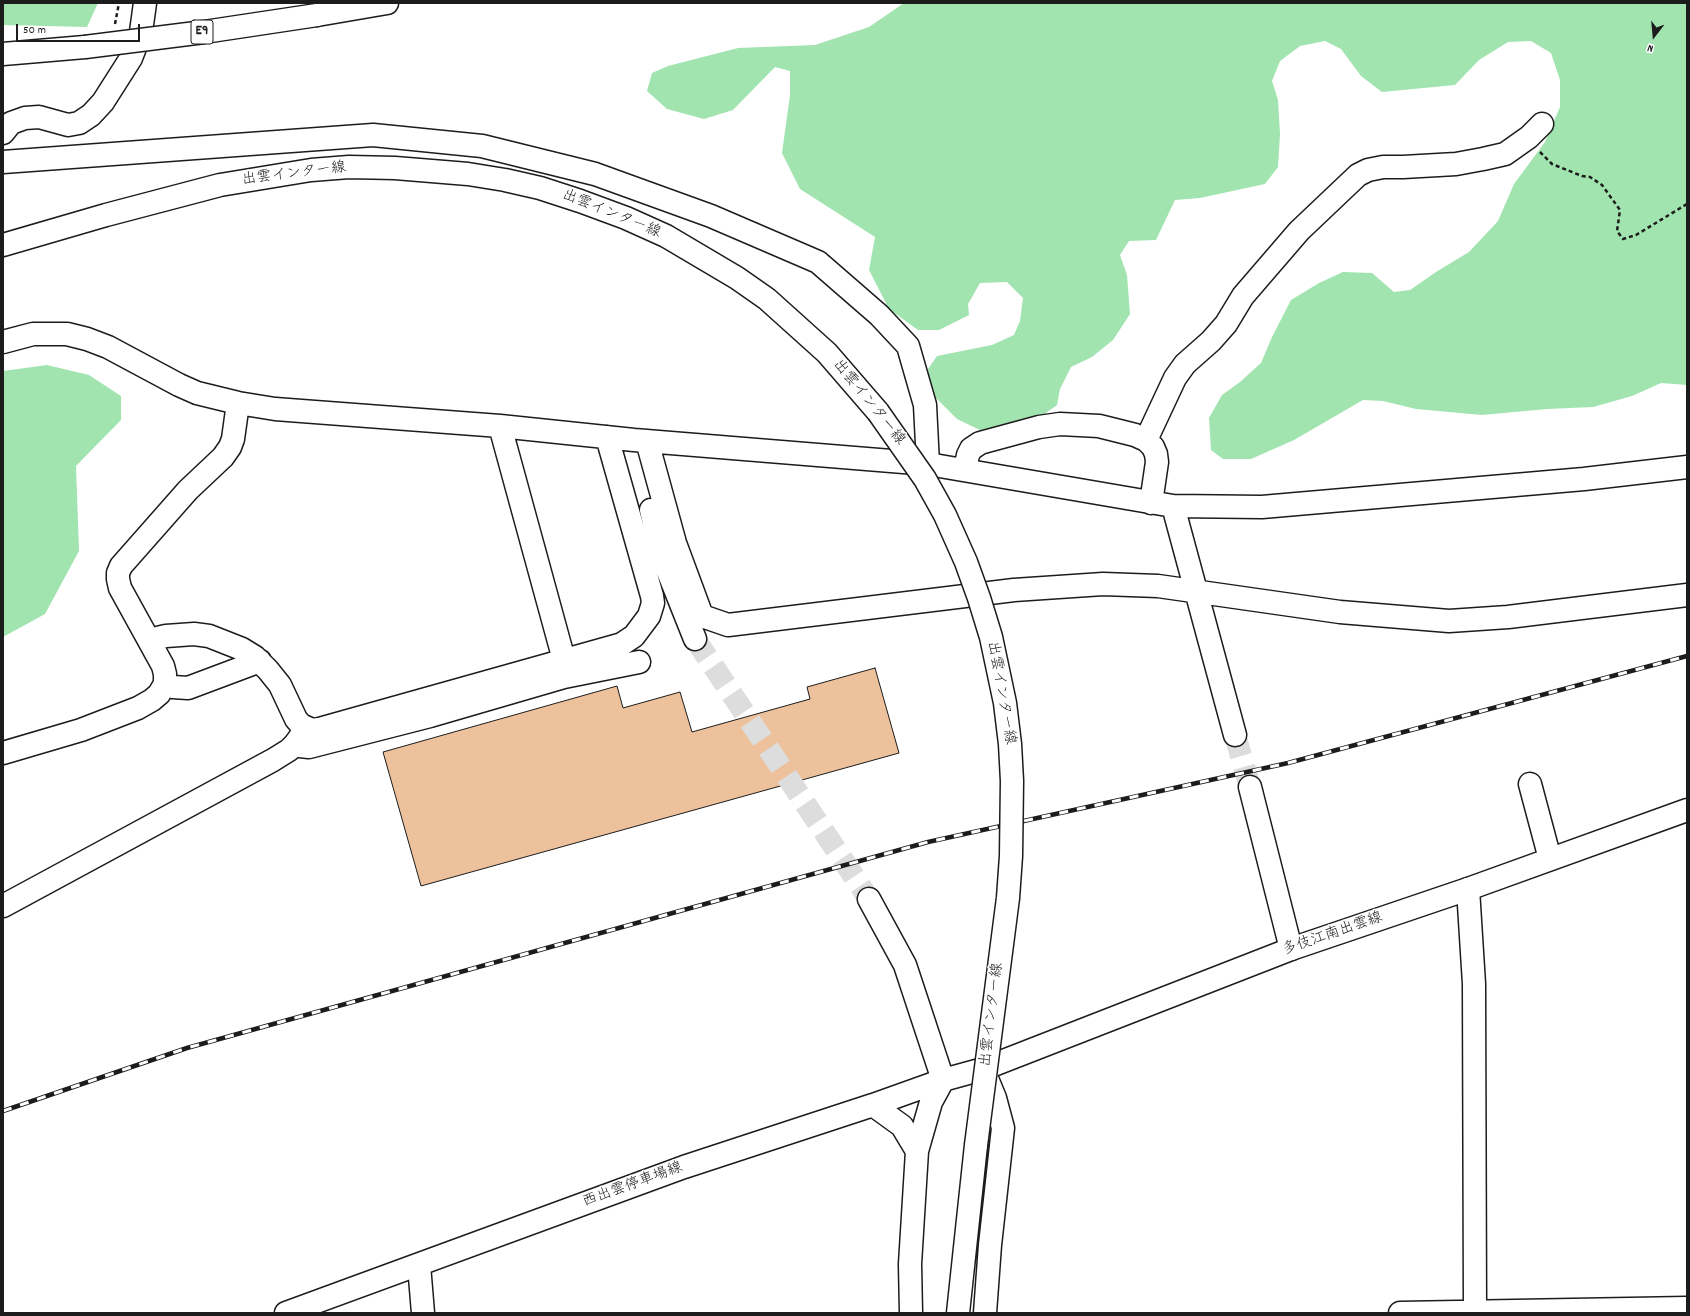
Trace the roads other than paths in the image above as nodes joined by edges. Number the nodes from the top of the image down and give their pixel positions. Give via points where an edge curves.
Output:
1 (145, 3) edge
2 (387, 3) edge
3 (3, 54) edge
4 (1536, 131) road end
5 (3, 133) edge
6 (3, 162) edge
7 (3, 245) edge
8 (3, 342) edge
9 (238, 404) junction
10 (500, 426) junction
11 (607, 437) junction
12 (641, 440) junction
13 (1146, 440) junction
14 (928, 464) junction
15 (1687, 467) edge
16 (965, 469) junction
17 (1151, 503) junction
18 (1173, 506) junction
19 (1196, 591) junction
20 (1687, 595) edge
21 (695, 639) tunnel mouth
22 (149, 640) junction
23 (564, 660) junction
24 (260, 661) junction
25 (639, 662) dead end
26 (164, 684) junction
27 (1235, 735) tunnel mouth
28 (301, 736) junction
29 (3, 752) edge
30 (1530, 784) dead end
31 (1250, 787) tunnel mouth
32 (1687, 810) edge
33 (1550, 859) junction
34 (1468, 889) junction
35 (869, 899) tunnel mouth
36 (3, 906) edge
37 (1291, 949) junction
38 (983, 1069) junction
39 (943, 1080) junction
40 (873, 1105) junction
41 (916, 1151) junction
42 (419, 1265) junction
43 (1687, 1308) edge
44 (1475, 1312) edge
45 (286, 1313) edge
46 (423, 1313) edge
47 (911, 1313) edge
48 (958, 1313) edge
49 (985, 1313) edge
50 (1400, 1313) edge

1 - 5 main road via 141,32 131,58 103,102 91,115 79,123 68,125 38,117 25,118 11,123
2 - 3 main road, E9, bridge via 204,32
4 - 13 main road via 1505,154 1456,164 1383,167 1358,175 1299,231 1244,296 1226,324 1185,364 1175,378
6 - 14 main road via 373,135 482,146 595,174 711,216 818,262 879,314 908,346 925,405
7 - 48 main road, 出雲インター線, bridge via 106,214 220,185 310,170 350,167 395,168 468,174 505,180 567,196 666,236 767,299 827,353 878,412 925,479 945,515 979,598 991,637 1005,703 1012,781 1008,898 976,1145
8 - 9 main road via 33,334 67,334 87,339 108,347 197,393
9 - 10 main road
9 - 22 main road via 233,439 223,458 188,490 119,569 120,588
10 - 11 main road
10 - 23 main road
11 - 12 main road
11 - 23 main road via 653,603 649,616 629,641
12 - 14 main road
12 - 19 main road via 702,616 728,625 1014,590 1102,584 1158,586
12 - 21 main road via 663,559
13 - 16 main road via 1099,426 1046,426 980,443 971,449
13 - 17 main road via 1153,447 1157,462
14 - 16 main road
15 - 18 main road via 1584,479 1262,507
16 - 17 main road
17 - 18 main road
18 - 19 main road
19 - 20 main road via 1340,612 1449,621 1508,617
19 - 27 main road
22 - 24 main road via 180,634 209,636 242,649
22 - 26 main road via 166,674
23 - 28 main road
24 - 26 main road via 188,688
24 - 28 main road via 280,685
25 - 28 main road via 564,677 430,716 309,747 300,746
26 - 29 main road via 159,694 138,708 81,730
28 - 36 main road via 273,760
30 - 33 main road
31 - 37 main road
32 - 33 main road, 多伎江南出雲線
33 - 34 main road, 多伎江南出雲線
34 - 37 main road, 多伎江南出雲線
34 - 44 main road via 1474,984
35 - 39 main road via 905,965
37 - 38 main road, 多伎江南出雲線
38 - 39 main road, 西出雲停車場線
38 - 49 main road via 995,1098 1003,1128
39 - 40 main road, 西出雲停車場線
39 - 41 main road via 931,1102
40 - 41 main road via 902,1126
40 - 42 main road, 西出雲停車場線 via 684,1167
41 - 47 main road via 910,1264
42 - 45 main road, 西出雲停車場線
42 - 46 main road
43 - 44 main road
44 - 50 main road

